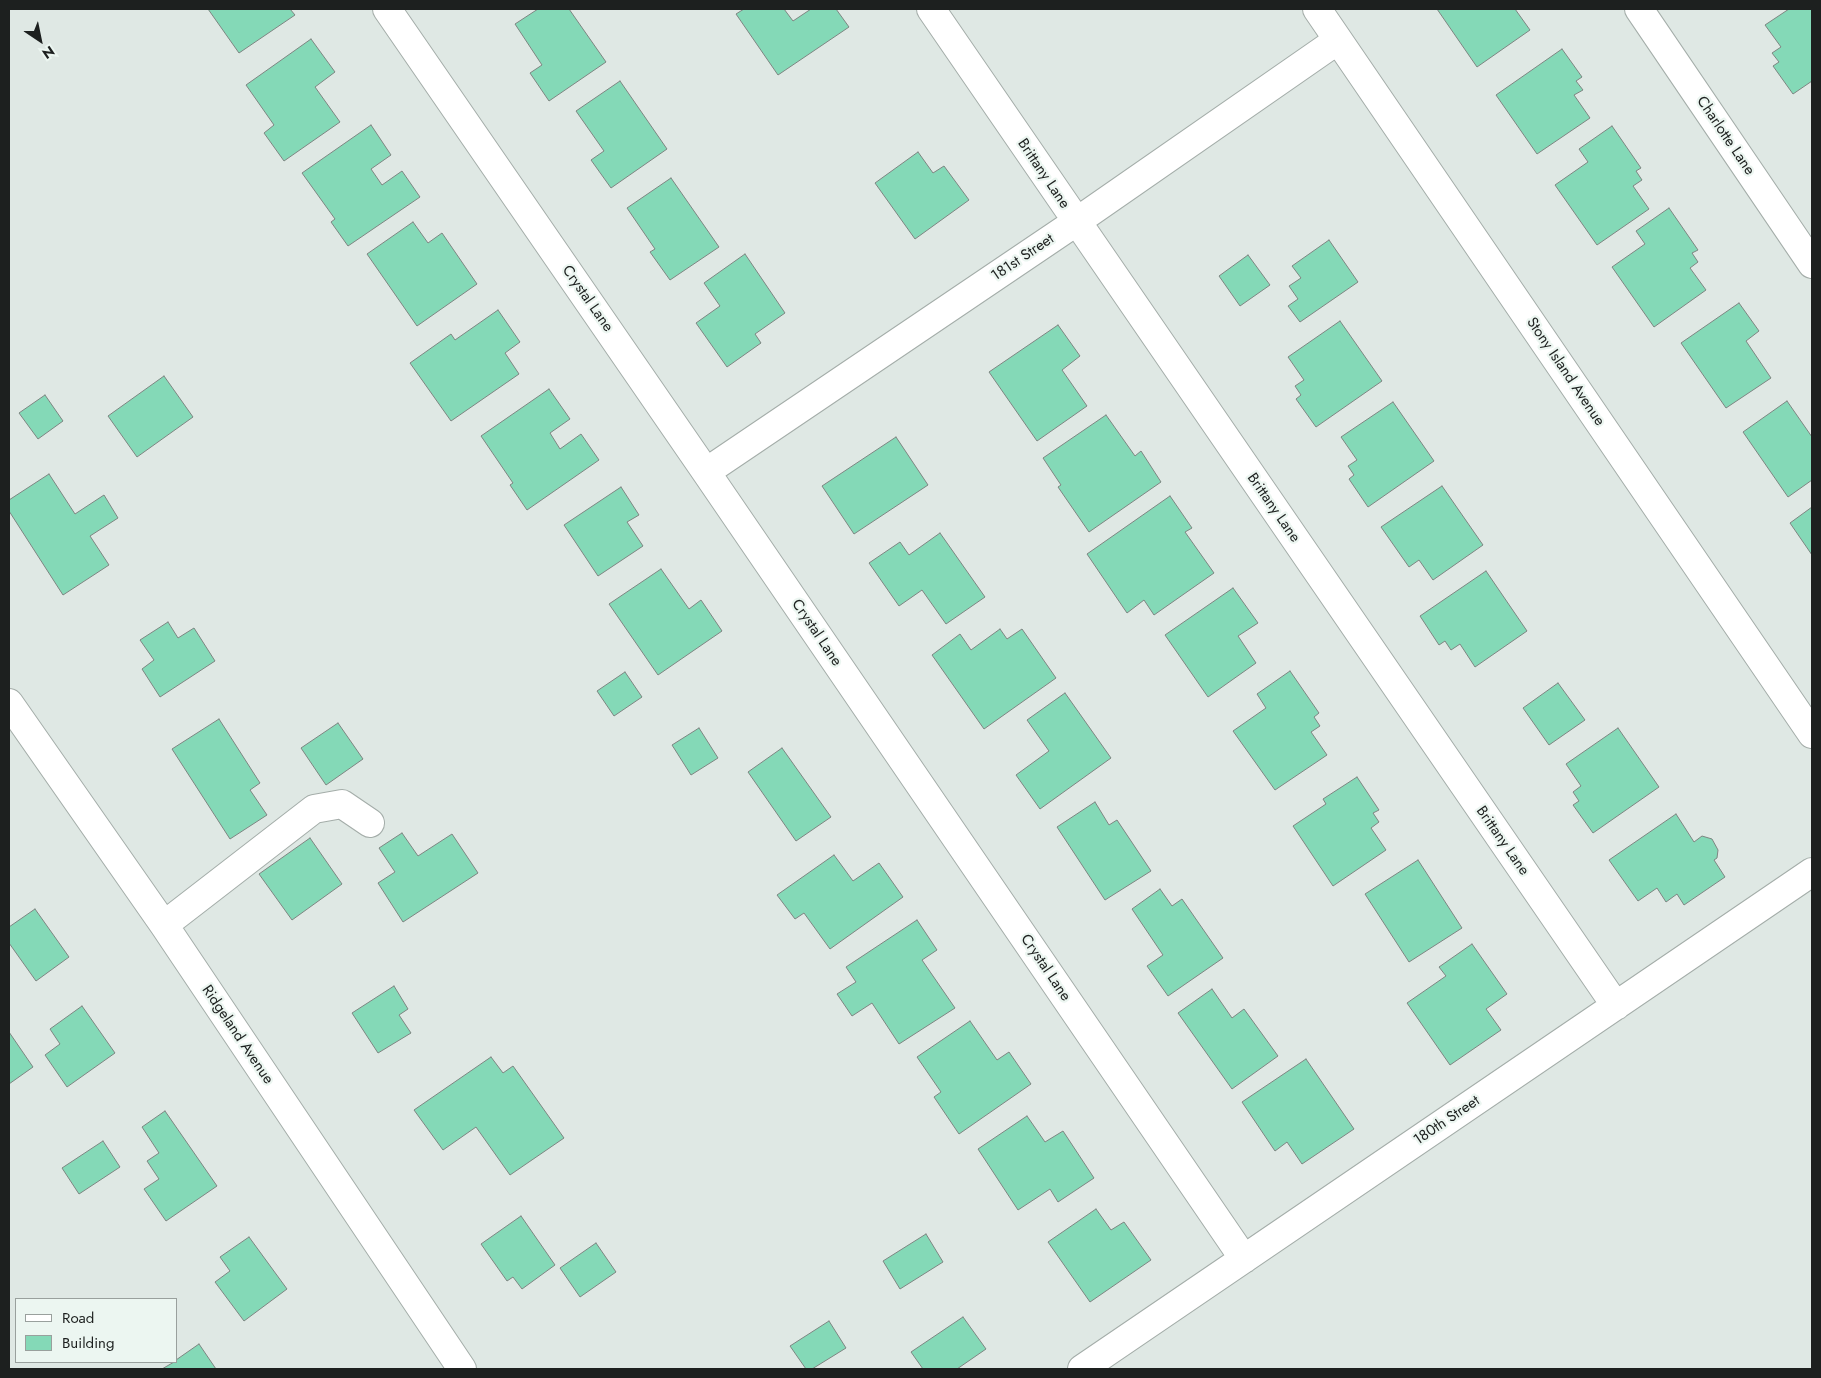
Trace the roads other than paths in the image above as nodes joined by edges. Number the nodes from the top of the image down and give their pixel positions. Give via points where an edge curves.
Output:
1 (387, 9) edge
2 (930, 9) edge
3 (1317, 9) edge
4 (1638, 9) edge
5 (1338, 40) junction
6 (1076, 222) junction
7 (1812, 264) edge
8 (706, 472) junction
9 (9, 703) edge
10 (1804, 704) edge
11 (1812, 734) edge
12 (370, 822) dead end
13 (1812, 872) edge
14 (164, 925) junction
15 (1616, 1006) junction
16 (1244, 1259) junction
17 (462, 1369) edge
18 (1082, 1369) edge

1 - 8 street, Crystal Lane
2 - 6 street, Brittany Lane
3 - 5 street, Stony Island Avenue
4 - 7 street, Charlotte Lane
5 - 6 street, 181st Street
5 - 10 street, Stony Island Avenue
6 - 8 street, 181st Street
6 - 15 street, Brittany Lane
8 - 16 street, Crystal Lane
9 - 14 street, Ridgeland Avenue
10 - 11 street, Stony Island Avenue
12 - 14 street via 342,804 314,809
13 - 15 street, 180th Street
14 - 17 street, Ridgeland Avenue
15 - 16 street, 180th Street
16 - 18 street, 180th Street

